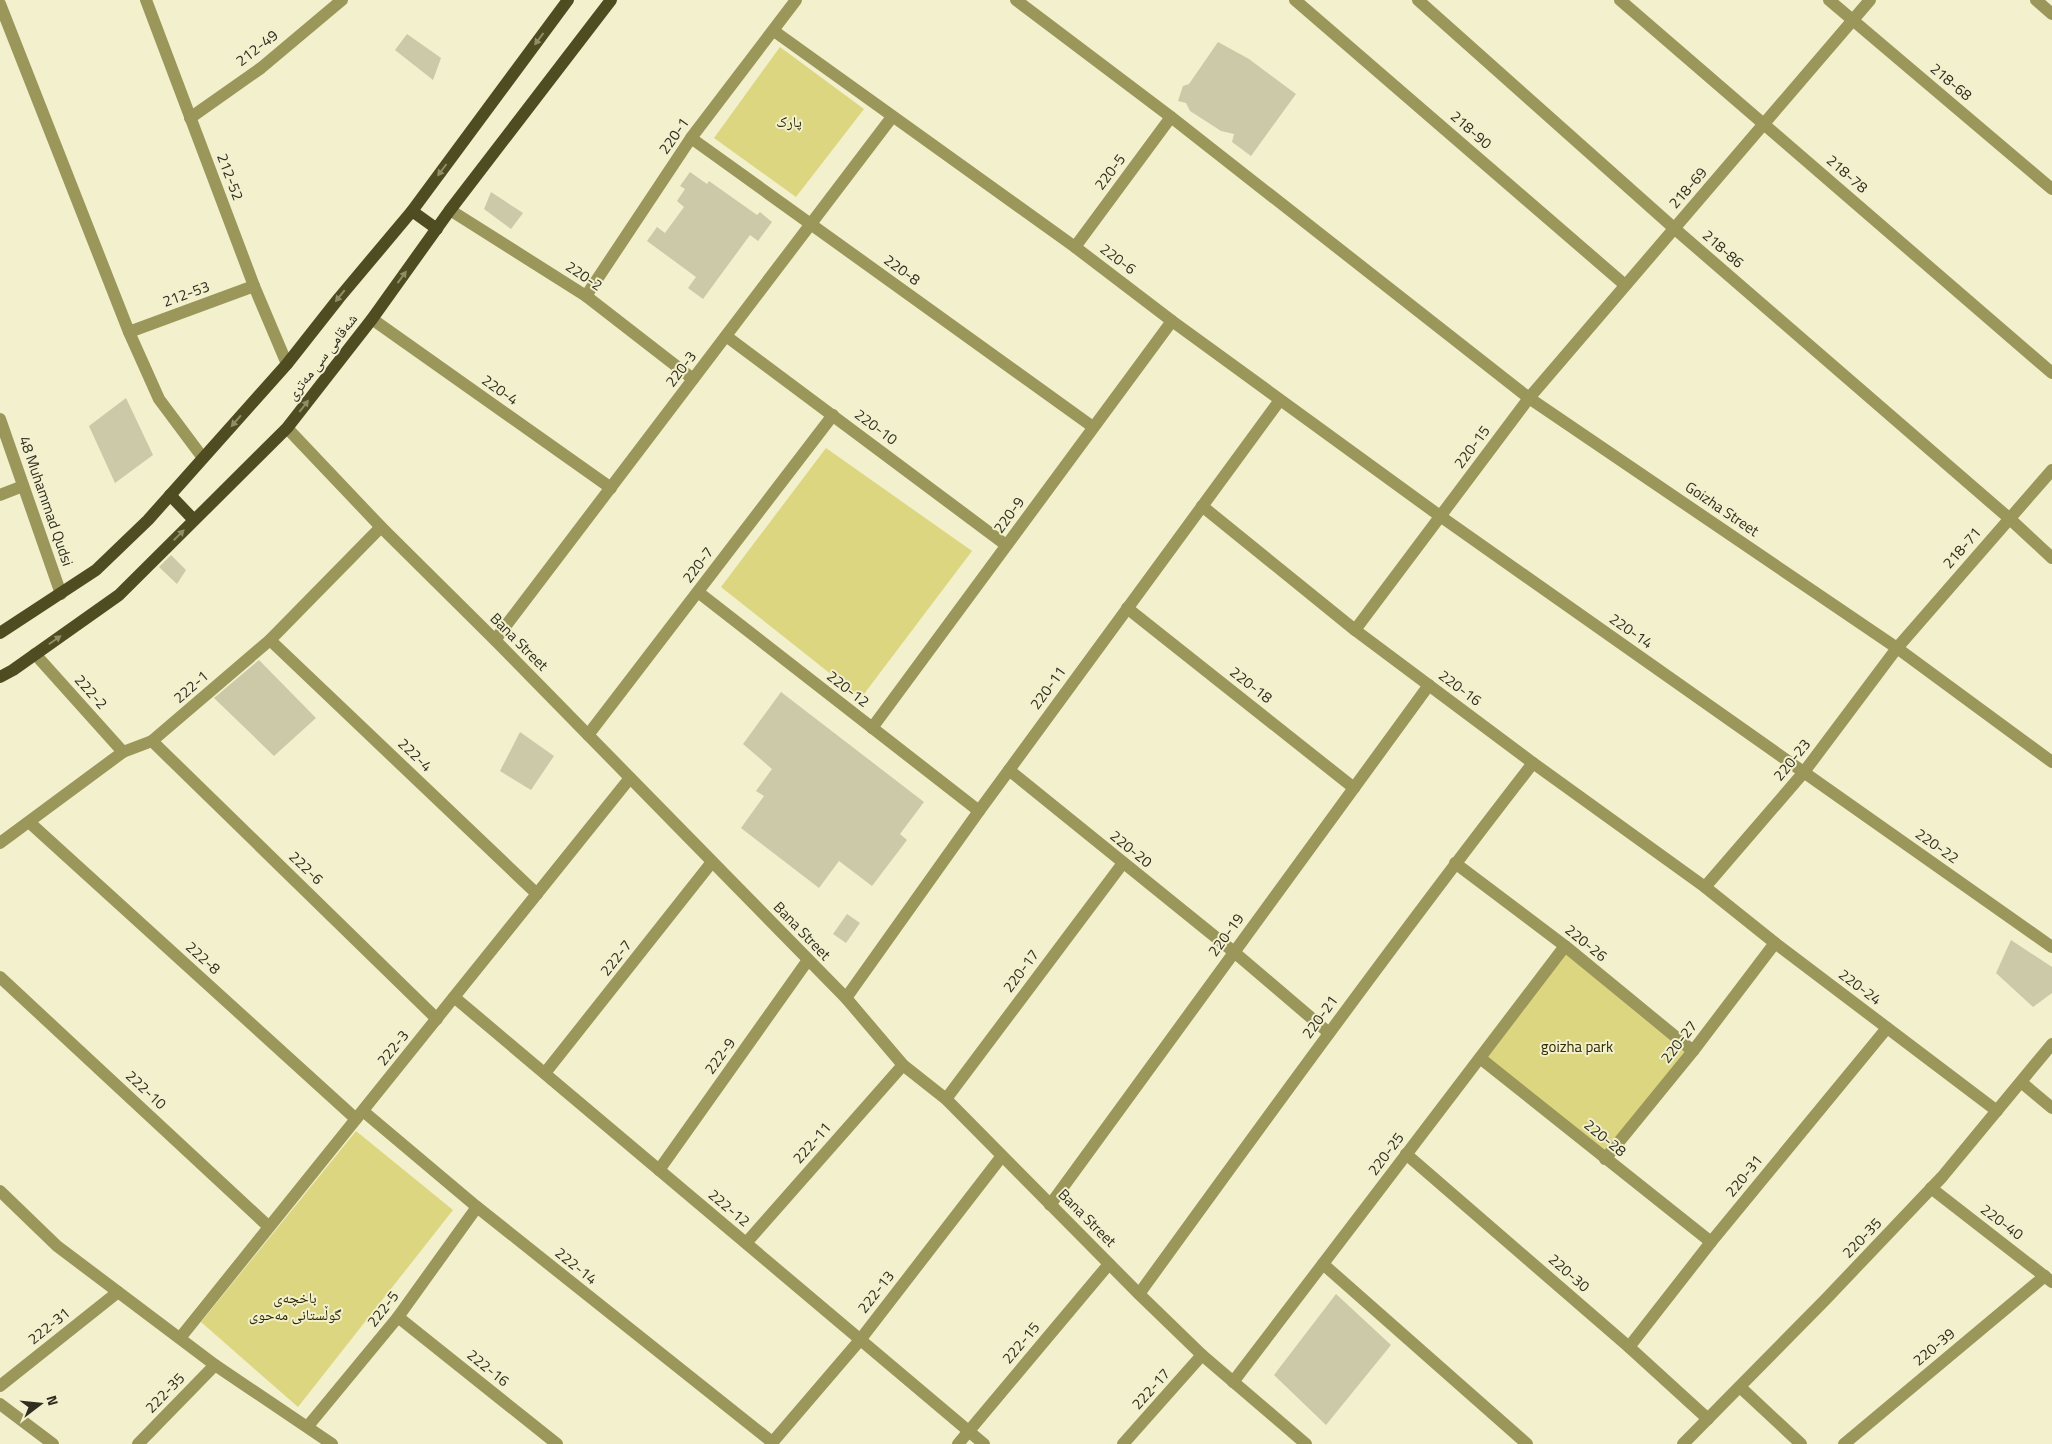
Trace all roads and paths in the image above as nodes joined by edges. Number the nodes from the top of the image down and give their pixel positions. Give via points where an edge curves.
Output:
1 (146, 0) edge
2 (342, 0) edge
3 (568, 0) edge
4 (611, 0) edge
5 (796, 0) edge
6 (1016, 0) edge
7 (1295, 0) edge
8 (1418, 0) edge
9 (1620, 0) edge
10 (1829, 0) edge
11 (1870, 0) edge
12 (2036, 0) edge
13 (0, 4) edge
14 (2052, 14) edge
15 (1853, 20) junction
16 (4, 27) edge
17 (774, 31) junction
18 (892, 117) junction
19 (1171, 117) junction
20 (190, 118) junction
21 (1764, 124) junction
22 (691, 138) junction
23 (2052, 189) edge
24 (450, 210) junction
25 (412, 211) junction
26 (811, 224) junction
27 (438, 229) junction
28 (1674, 229) junction
29 (1075, 247) junction
30 (1625, 285) junction
31 (254, 286) junction
32 (586, 296) junction
33 (372, 319) junction
34 (1172, 321) junction
35 (129, 332) junction
36 (726, 336) junction
37 (287, 364) junction
38 (2052, 373) edge
39 (693, 379) junction
40 (1529, 398) junction
41 (1280, 400) junction
42 (833, 415) junction
43 (0, 419) edge
44 (1094, 427) junction
45 (287, 428) junction
46 (203, 458) junction
47 (2052, 470) edge
48 (23, 486) junction
49 (610, 488) junction
50 (0, 495) edge
51 (170, 495) junction
52 (1202, 506) junction
53 (1440, 516) junction
54 (2010, 519) junction
55 (194, 520) junction
56 (381, 527) junction
57 (1006, 546) junction
58 (2052, 558) edge
59 (698, 592) junction
60 (61, 594) junction
61 (1127, 608) junction
62 (1355, 630) junction
63 (0, 634) edge
64 (270, 640) junction
65 (495, 640) junction
66 (1897, 648) junction
67 (35, 654) junction
68 (0, 676) edge
69 (1429, 685) junction
70 (872, 728) junction
71 (588, 735) junction
72 (152, 742) junction
73 (124, 752) junction
74 (2052, 762) edge
75 (1533, 763) junction
76 (1009, 770) junction
77 (1804, 772) junction
78 (630, 778) junction
79 (1354, 788) junction
80 (979, 811) junction
81 (29, 822) junction
82 (0, 843) edge
83 (712, 862) junction
84 (1123, 863) junction
85 (1455, 863) junction
86 (1705, 887) junction
87 (537, 894) junction
88 (1775, 943) junction
89 (1565, 946) junction
90 (2052, 947) edge
91 (1234, 952) junction
92 (808, 960) junction
93 (0, 977) edge
94 (454, 997) junction
95 (846, 998) junction
96 (437, 1019) junction
97 (1887, 1028) junction
98 (1329, 1033) junction
99 (2052, 1044) edge
100 (1692, 1052) junction
101 (1480, 1058) junction
102 (903, 1065) junction
103 (544, 1073) junction
104 (2020, 1082) junction
105 (946, 1099) junction
106 (2052, 1108) edge
107 (1997, 1111) junction
108 (359, 1115) junction
109 (1406, 1154) junction
110 (1002, 1156) junction
111 (1605, 1159) junction
112 (659, 1170) junction
113 (1931, 1188) junction
114 (0, 1191) edge
115 (1050, 1205) junction
116 (477, 1207) junction
117 (269, 1227) junction
118 (1711, 1242) junction
119 (746, 1244) junction
120 (1109, 1264) junction
121 (1323, 1264) junction
122 (2049, 1279) edge
123 (118, 1292) junction
124 (1139, 1294) junction
125 (398, 1317) junction
126 (180, 1338) junction
127 (860, 1340) junction
128 (1629, 1347) junction
129 (1202, 1355) junction
130 (215, 1365) junction
131 (1233, 1382) junction
132 (0, 1386) edge
133 (1740, 1387) junction
134 (0, 1404) edge
135 (1708, 1419) junction
136 (308, 1426) junction
137 (969, 1431) junction
138 (772, 1443) edge
139 (53, 1444) edge
140 (138, 1444) edge
141 (332, 1444) edge
142 (557, 1444) edge
143 (958, 1444) edge
144 (984, 1444) edge
145 (1123, 1444) edge
146 (1306, 1444) edge
147 (1527, 1444) edge
148 (1683, 1444) edge
149 (1801, 1444) edge
150 (1844, 1444) edge

1 - 20 street, 212-52
2 - 20 street, 212-49 via 261,68
3 -> 25 main road, شەقامی سی مەتری
4 - 24 main road, شەقامی سی مەتری
5 - 17 street, 220-1
6 - 19 street, Goizha Street
7 - 30 street, 218-90
8 - 28 street, 218-86
9 - 21 street, 218-78
10 - 15 street, 218-68
11 - 15 street, 218-69
12 - 14 street
13 - 16 street
15 - 21 street, 218-69
15 - 23 street, 218-68
16 - 35 street
17 - 18 street, 220-6
17 - 22 street, 220-1
18 - 26 street, 220-3
18 - 29 street, 220-6
19 - 29 street, 220-5
19 - 40 street, Goizha Street
20 - 31 street, 212-52
21 - 28 street, 218-69
21 - 38 street, 218-78
22 - 26 street, 220-8
22 - 32 street, 220-1
24 - 27 main road, شەقامی سی مەتری
24 - 32 street, 220-2
25 - 27 main road
25 -> 37 main road, شەقامی سی مەتری
26 - 36 street, 220-3
26 - 44 street, 220-8
33 -> 27 main road, شەقامی سی مەتری
28 - 30 street, 218-69
28 - 54 street, 218-86
29 - 34 street, 220-6
30 - 40 street, 218-69
31 - 35 street, 212-53
31 - 37 street, 212-52
32 - 39 street, 220-2
45 -> 33 main road, شەقامی سی مەتری
33 - 49 street, 220-4
34 - 41 street, 220-6
34 - 44 street, 220-9
35 - 46 street via 159,399
36 - 39 street, 220-3
36 - 42 street, 220-10
37 -> 46 main road, شەقامی سی مەتری
39 - 49 street, 220-3
40 - 53 street, 220-15
40 - 66 street, Goizha Street
41 - 52 street, 220-11
41 - 53 street, 220-6
42 - 57 street, 220-10
42 - 59 street, 220-7
43 - 48 street, 48 Muhammad Qudsi
44 - 57 street, 220-9
45 - 55 main road, شەقامی سی مەتری
45 - 56 street, Bana Street
46 - 51 main road, شەقامی سی مەتری
47 - 54 street, 218-71
48 - 50 street
48 - 60 street, 48 Muhammad Qudsi
49 - 65 street, 220-3
51 - 55 main road
51 - 60 main road, شەقامی سی مەتری via 96,570
52 - 61 street, 220-11
52 - 62 street, 220-16
53 - 62 street, 220-15
53 - 77 street, 220-14
54 - 58 street, 218-86
54 - 66 street, 218-71
67 -> 55 main road, شەقامی سی مەتری via 119,595
56 - 64 street, 222-1
56 - 65 street, Bana Street
57 - 70 street, 220-9
59 - 70 street, 220-12
59 - 71 street, 220-7
60 - 63 main road, شەقامی سی مەتری
61 - 76 street, 220-11
61 - 79 street, 220-18
62 - 69 street, 220-16
64 - 72 street, 222-1
64 - 87 street, 222-4
65 - 71 street, Bana Street
66 - 74 street, Goizha Street
66 - 77 street, 220-23
67 - 68 main road, شەقامی سی مەتری
67 - 73 street, 222-2
69 - 75 street, 220-16
69 - 79 street, 220-19
70 - 80 street, 220-12
71 - 78 street, Bana Street
72 - 73 street, 222-1
72 - 96 street, 222-6
73 - 81 street, 222-1
75 - 85 street, 220-21
75 - 86 street, 220-16
76 - 80 street, 220-11
76 - 84 street, 220-20
77 - 86 street, 220-23
77 - 90 street, 220-22
78 - 83 street, Bana Street
78 - 87 street, 222-3
79 - 91 street, 220-19
80 - 95 street, 220-11
81 - 82 street, 222-1
81 - 108 street, 222-8
83 - 92 street, Bana Street
83 - 103 street, 222-7
84 - 91 street, 220-20
84 - 105 street, 220-17
85 - 89 street, 220-26
85 - 98 street, 220-21
86 - 88 street, 220-24
87 - 94 street, 222-3
88 - 97 street, 220-24
88 - 100 street, 220-27
89 - 100 street, 220-26
89 - 101 street, 220-25
91 - 98 street, 220-20
91 - 115 street, 220-19
92 - 95 street, Bana Street
92 - 112 street, 222-9
93 - 117 street, 222-10
94 - 96 street, 222-3
94 - 103 street, 222-12
95 - 102 street, Bana Street
96 - 108 street, 222-3
97 - 107 street, 220-24
97 - 118 street, 220-31
98 - 124 street, 220-21
99 - 104 street, 220-35
100 - 111 street, 220-27
101 - 109 street, 220-25
101 - 111 street, 220-28
102 - 105 street, Bana Street
102 - 119 street, 222-11
103 - 112 street, 222-12
104 - 106 street
104 - 107 street, 220-35
105 - 110 street, Bana Street
107 - 113 street, 220-35
108 - 116 street, 222-14
108 - 117 street, 222-3
109 - 121 street, 220-25
109 - 128 street, 220-30
110 - 115 street, Bana Street
110 - 127 street, 222-13
111 - 118 street, 220-28
112 - 119 street, 222-12
113 - 122 street, 220-40
113 - 133 street, 220-35
114 - 123 street via 57,1246
115 - 120 street, Bana Street
116 - 125 street, 222-5
116 - 138 street, 222-14
117 - 126 street, 222-3
118 - 128 street, 220-31
119 - 127 street, 222-12
120 - 124 street, Bana Street
120 - 137 street, 222-15
121 - 131 street, 220-25
121 - 147 street
122 - 150 street, 220-39
123 - 126 street
123 - 132 street, 222-31
124 - 129 street, Bana Street
125 - 136 street, 222-5
125 - 142 street, 222-16
126 - 130 street
127 - 137 street, 222-12
127 - 138 street, 222-13
128 - 135 street, 220-30
129 - 131 street, Bana Street
129 - 145 street, 222-17
130 - 136 street
130 - 140 street, 222-35
131 - 146 street, Bana Street
133 - 135 street, 220-35
133 - 149 street
134 - 139 street
135 - 148 street, 220-35
136 - 141 street
137 - 143 street, 222-15
137 - 144 street, 222-12

